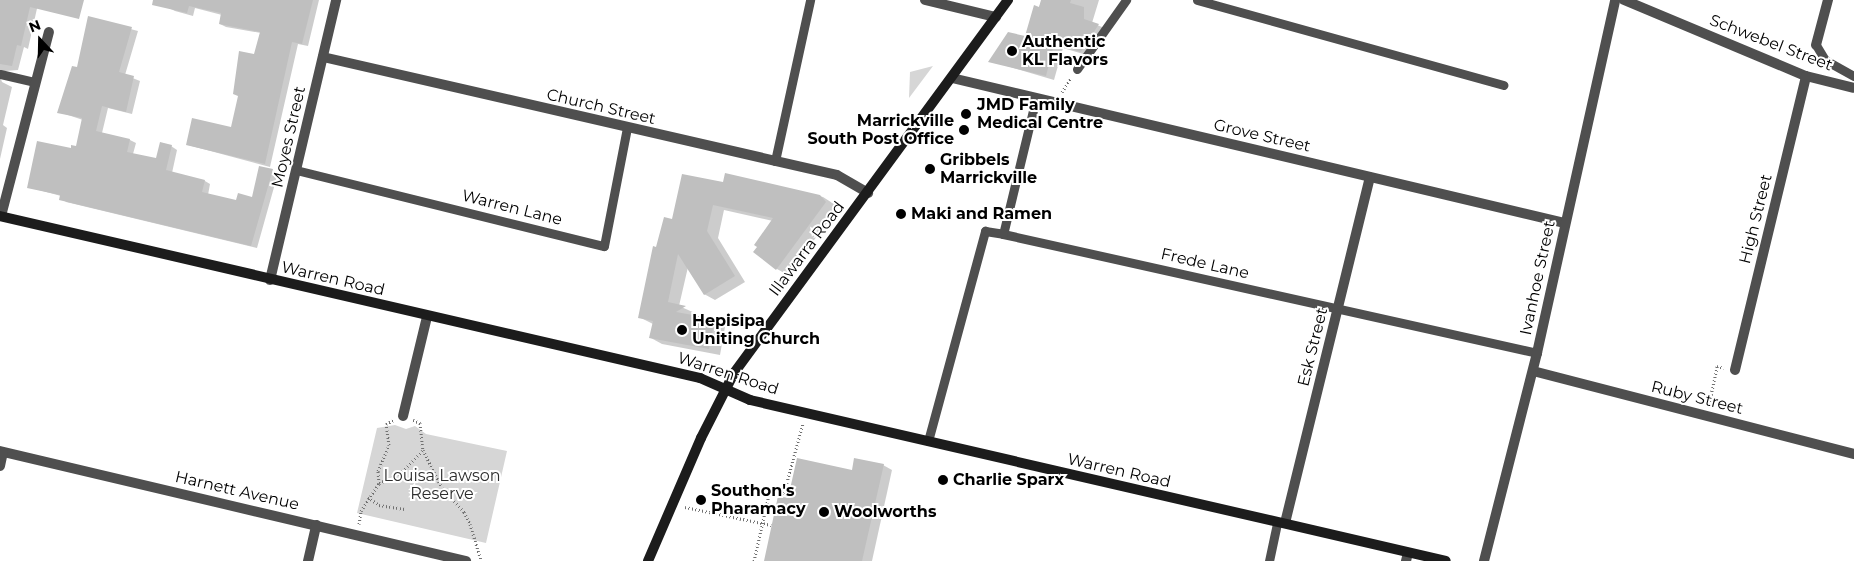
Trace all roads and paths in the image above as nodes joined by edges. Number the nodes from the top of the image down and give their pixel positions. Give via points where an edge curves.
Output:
1 (336, 0) edge
2 (810, 0) edge
3 (925, 0) edge
4 (1008, 0) edge
5 (1126, 0) edge
6 (1197, 0) edge
7 (1615, 0) edge
8 (1624, 0) edge
9 (1828, 0) edge
10 (996, 17) junction
11 (49, 32) dead end
12 (1816, 45) joint
13 (323, 57) junction
14 (1077, 69) joint
15 (0, 74) edge
16 (1806, 76) junction
17 (1854, 76) edge
18 (952, 78) junction
19 (36, 82) junction
20 (1503, 85) dead end
21 (1854, 88) edge
22 (1036, 98) junction
23 (1054, 103) junction
24 (627, 128) junction
25 (775, 161) junction
26 (296, 170) junction
27 (1370, 177) junction
28 (868, 193) junction
29 (0, 216) edge
30 (1565, 223) junction
31 (1003, 234) junction
32 (270, 280) junction
33 (1337, 310) junction
34 (427, 317) junction
35 (1537, 353) junction
36 (1735, 370) dead end
37 (1533, 371) junction
38 (1714, 382) dead end
39 (725, 389) junction
40 (1710, 396) dead end
41 (806, 413) junction
42 (403, 416) junction
43 (928, 441) junction
44 (423, 450) junction
45 (2, 451) edge
46 (1854, 454) edge
47 (0, 466) edge
48 (379, 483) junction
49 (368, 497) junction
50 (685, 507) dead end
51 (405, 509) dead end
52 (1281, 522) junction
53 (762, 524) junction
54 (316, 525) junction
55 (772, 526) dead end
56 (357, 535) junction
57 (1407, 557) edge
58 (308, 561) edge
59 (466, 561) edge
60 (481, 561) edge
61 (648, 561) edge
62 (754, 561) edge
63 (1269, 561) edge
64 (1446, 561) edge
65 (1484, 561) edge

1 - 13 street, Moyes Street
2 - 25 lane
3 - 10 street
4 - 10 street, Illawarra Road
5 - 14 lane
6 - 20 lane
7 - 30 street, Ivanhoe Street
8 - 16 street, Schwebel Street
9 - 12 street
10 - 18 street, Illawarra Road
11 - 19 street
12 - 17 lane, Schwebel Street via 1825,60
13 - 24 street, Church Street
13 - 26 street, Moyes Street
14 - 23 path
15 - 19 lane
16 - 21 street, Schwebel Street
16 - 36 street, High Street
18 - 22 street, Grove Street
18 - 28 street, Illawarra Road
19 - 29 street
22 - 23 street, Grove Street
22 - 31 lane
23 - 27 street, Grove Street
24 - 25 street, Church Street
24 - 26 lane, Warren Lane via 604,246
25 - 28 street, Church Street via 837,175
26 - 32 street, Moyes Street
27 - 30 street, Grove Street
27 - 33 street, Esk Street
28 - 39 street, Illawarra Road via 805,275
29 - 32 street, Warren Road
30 - 35 street, Ivanhoe Street
31 - 33 lane, Frede Lane
31 - 43 lane via 985,231
32 - 34 street, Warren Road
33 - 35 lane, Frede Lane
33 - 52 street, Esk Street
34 - 39 street, Warren Road via 700,378
34 - 42 street
35 - 37 street, Ivanhoe Street
37 - 46 street, Ruby Street
37 - 65 street, Ivanhoe Street
38 - 40 path
39 - 41 street, Warren Road via 750,400
39 - 61 street, Illawarra Road
41 - 43 street, Warren Road
41 - 53 path via 784,493 770,490
42 - 44 path via 420,423
42 - 48 path via 386,424 389,445 378,470
43 - 52 street, Warren Road
44 - 48 path via 405,470
44 - 60 path via 442,488 464,512
45 - 47 street
45 - 54 street, Harnett Avenue
48 - 49 path
49 - 51 path via 379,505
49 - 56 path via 361,511
50 - 53 path
52 - 57 street, Warren Road
52 - 63 lane
53 - 55 path
53 - 62 path
54 - 56 street, Harnett Avenue
54 - 58 street
56 - 59 street, Harnett Avenue
57 - 64 street, Warren Road

